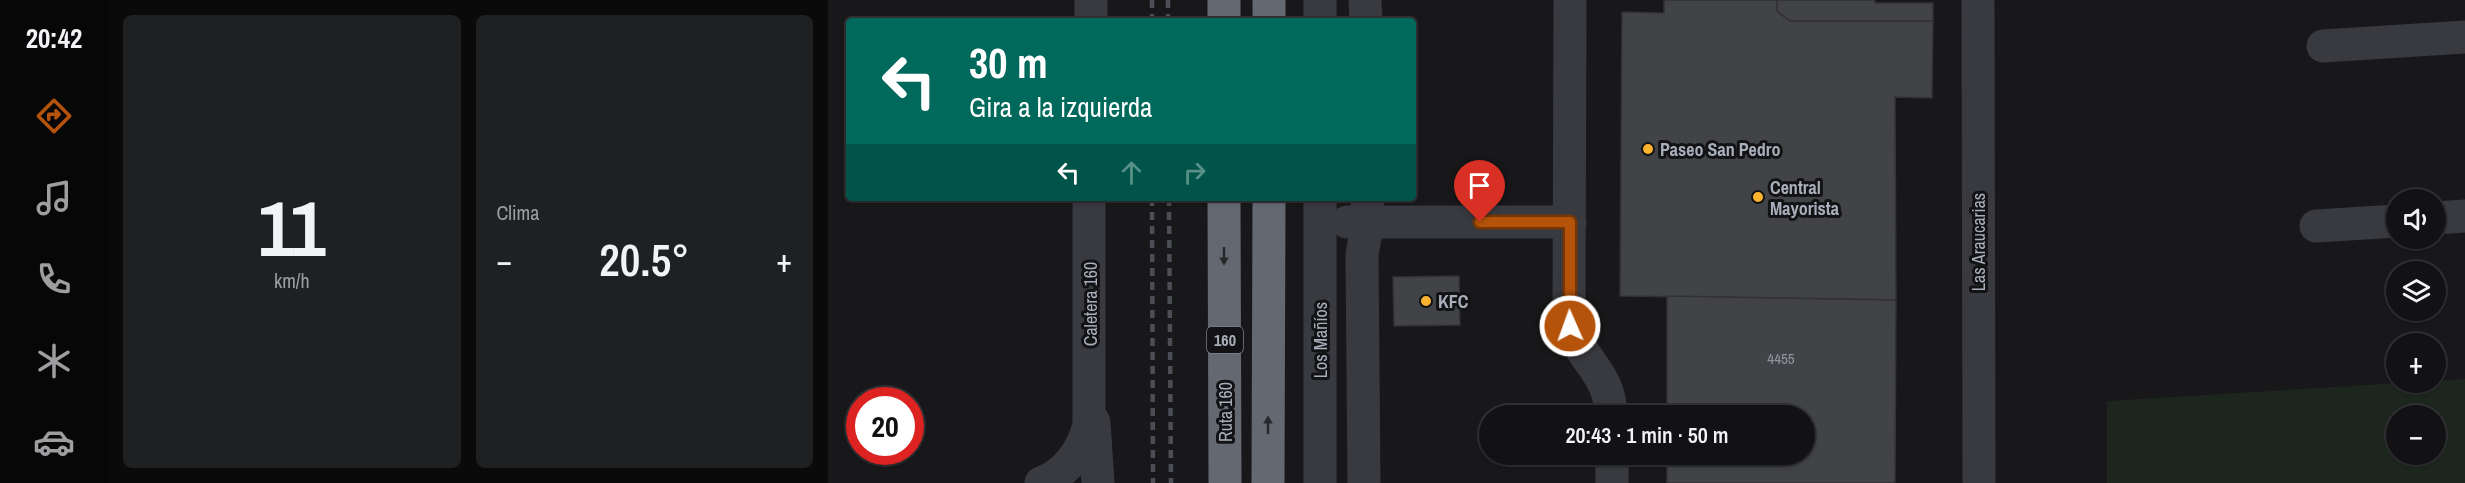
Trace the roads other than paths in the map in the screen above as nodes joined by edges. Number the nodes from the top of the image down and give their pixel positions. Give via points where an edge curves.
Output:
1 (1091, 0) edge
2 (1224, 0) edge
3 (1269, 0) edge
4 (1320, 0) edge
5 (1365, 0) edge
6 (1570, 0) edge
7 (1978, 0) edge
8 (1091, 18) edge
9 (1224, 18) edge
10 (1269, 18) edge
11 (1320, 18) edge
12 (1366, 18) edge
13 (2465, 37) edge
14 (2323, 46) dead end
15 (1089, 201) edge
16 (1224, 201) edge
17 (1269, 201) edge
18 (1320, 210) edge
19 (1368, 210) edge
20 (2465, 216) edge
21 (2446, 217) edge
22 (1570, 222) junction
23 (2386, 222) edge
24 (2316, 226) dead end
25 (1611, 405) edge
26 (1090, 410) junction
27 (1612, 465) edge
28 (1041, 483) edge
29 (1098, 483) edge
30 (1225, 483) edge
31 (1268, 483) edge
32 (1320, 483) edge
33 (1364, 483) edge
34 (1612, 483) edge
35 (1978, 483) edge

1 - 8 street
2 - 9 highway
3 - 10 highway
4 - 11 street
5 - 12 street
6 - 22 street
7 - 35 street, Las Araucarias
13 - 14 street
15 - 26 street, Caletera 160
16 -> 30 highway, Ruta 160 / 160
31 -> 17 highway, 160
18 - 19 street
18 - 32 street, Los Mañíos
19 - 22 street
19 - 33 street via 1362,254
20 - 21 street
22 - 25 street via 1571,332 1606,385
23 - 24 street
26 - 28 street, Caletera 160 via 1085,440 1076,456
26 - 29 street, Caletera 160 via 1097,435
27 - 34 street

